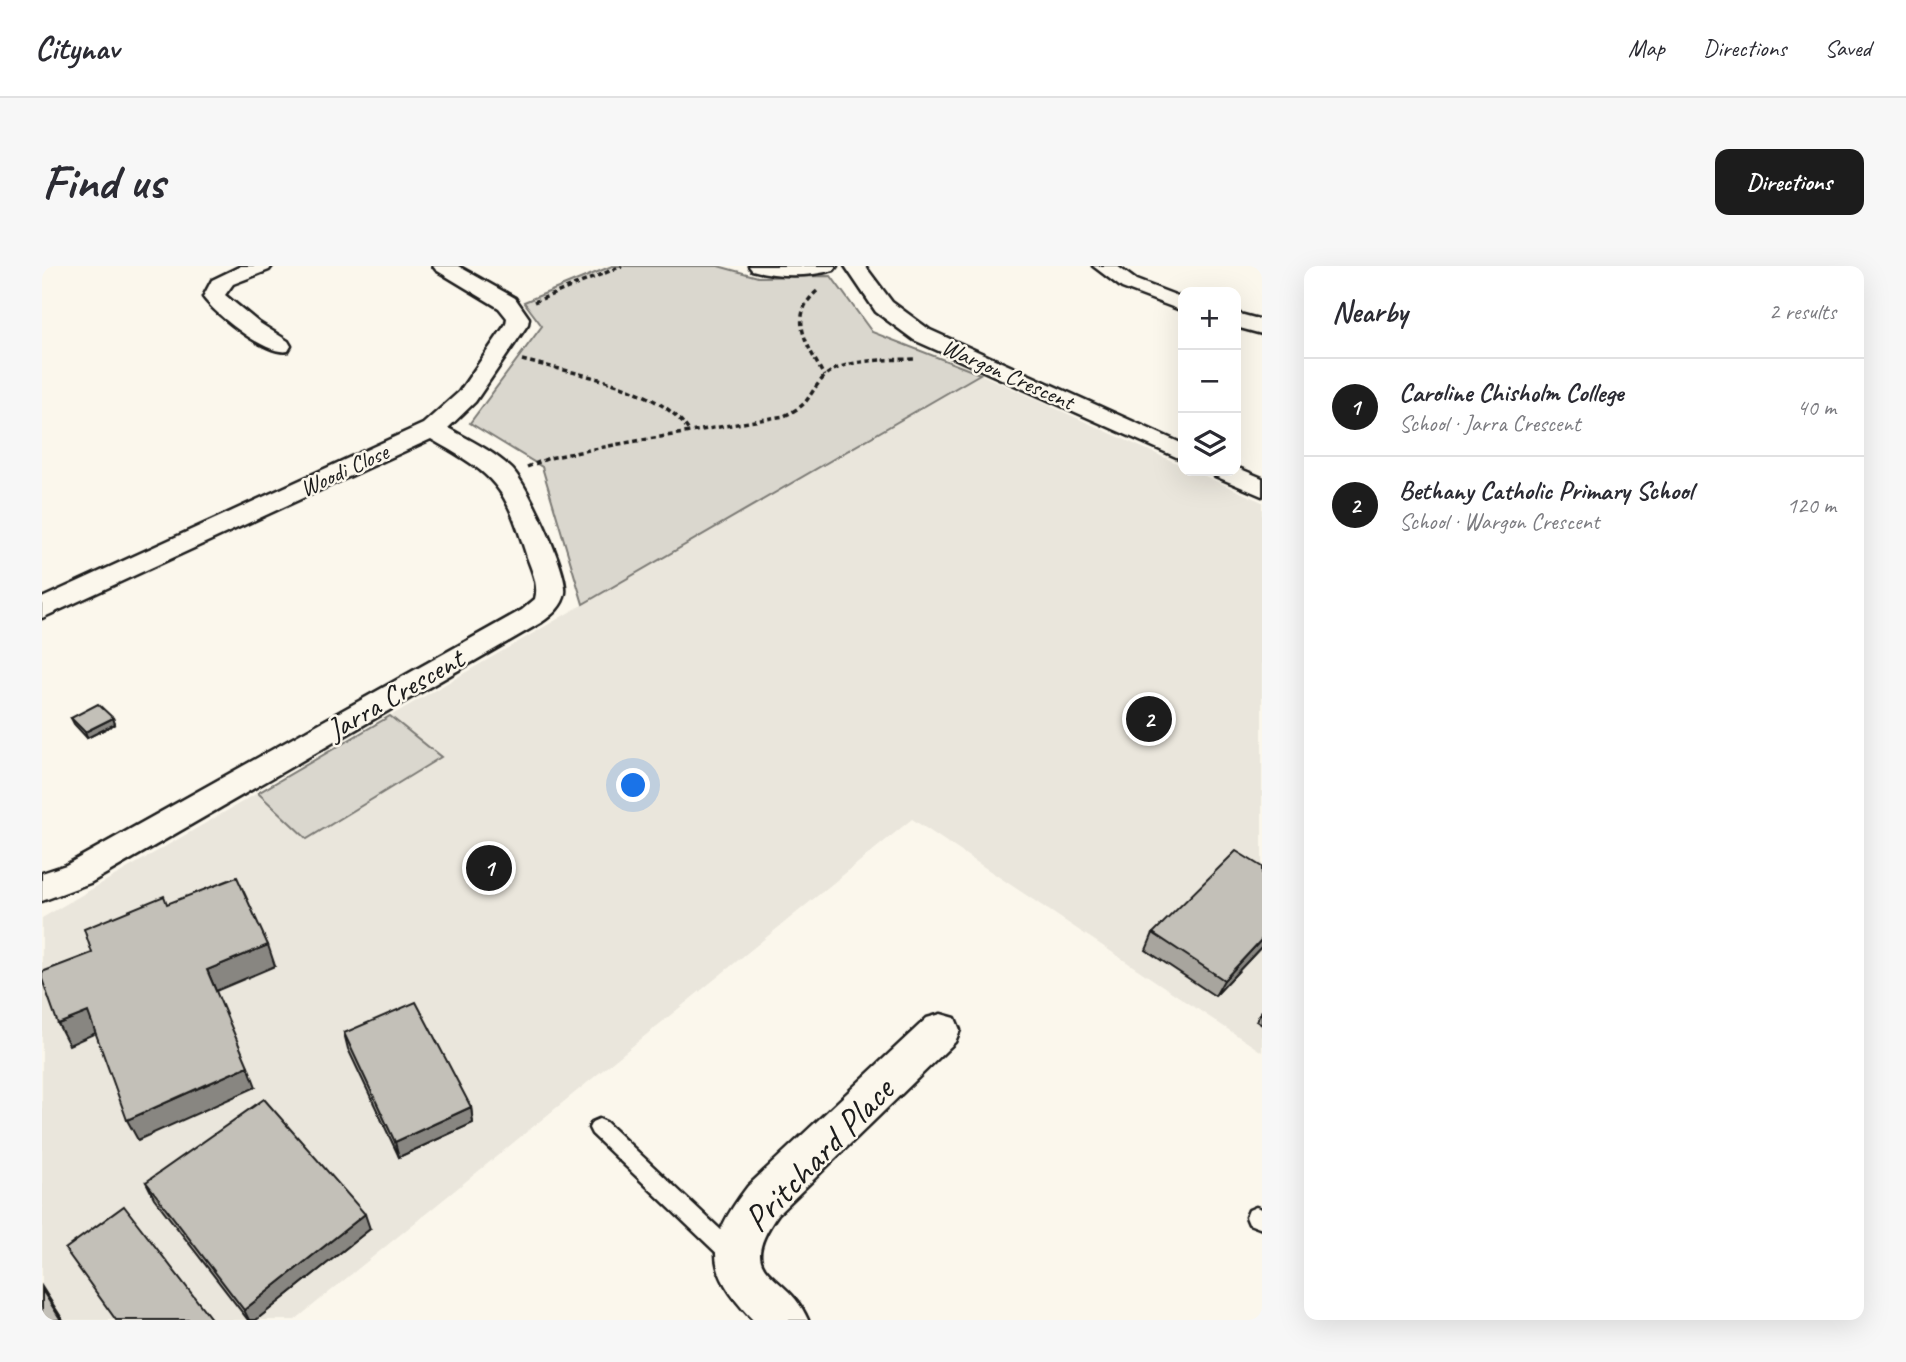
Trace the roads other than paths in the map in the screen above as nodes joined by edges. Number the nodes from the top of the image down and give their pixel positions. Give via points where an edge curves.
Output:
1 (262, 266) edge
2 (443, 266) edge
3 (759, 266) edge
4 (855, 266) edge
5 (1103, 266) edge
6 (826, 276) edge
7 (1178, 302) edge
8 (1241, 321) edge
9 (1262, 327) edge
10 (280, 346) dead end
11 (432, 429) junction
12 (1178, 451) edge
13 (1235, 476) edge
14 (1262, 488) edge
15 (42, 609) edge
16 (42, 887) edge
17 (941, 1030) dead end
18 (599, 1128) dead end
19 (737, 1257) junction
20 (785, 1320) edge

1 - 10 street via 225,281 214,297
2 - 11 street, Woodi Close via 514,310 518,321 461,404
3 - 6 street
4 - 12 street, Wargon Crescent via 884,307 922,335
5 - 7 street via 1129,284
8 - 9 street
11 - 15 street, Woodi Close
11 - 16 street, Jarra Crescent via 484,460 516,492 551,587 550,601 525,621 78,874
13 - 14 street
17 - 19 street, Pritchard Place via 763,1200 737,1238
18 - 19 lane
19 - 20 street, Pritchard Place via 741,1274

